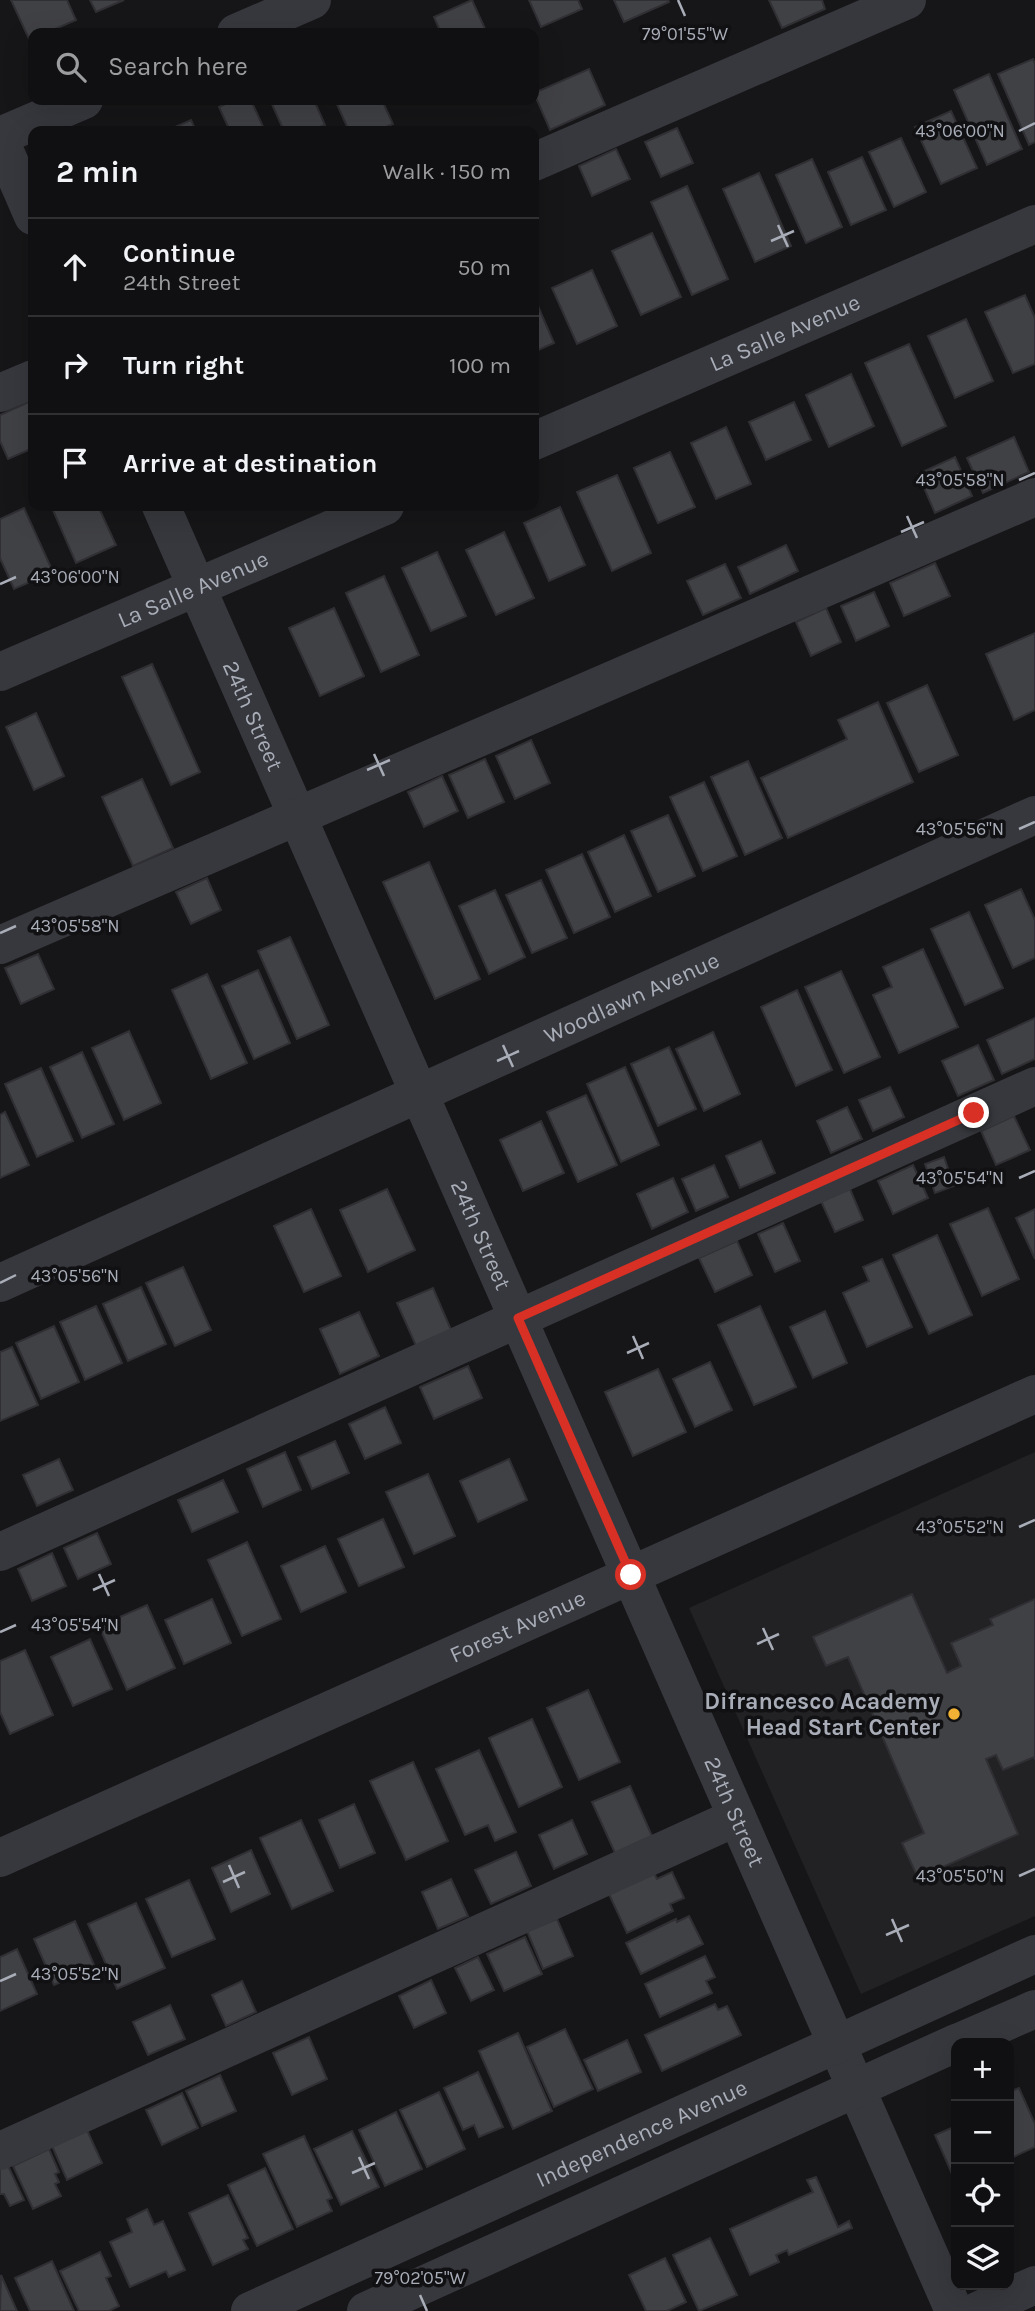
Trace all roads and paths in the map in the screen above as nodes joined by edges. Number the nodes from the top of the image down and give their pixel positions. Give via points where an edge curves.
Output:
1 (312, 0) edge
2 (907, 0) edge
3 (248, 28) edge
4 (73, 105) edge
5 (0, 138) edge
6 (539, 160) edge
7 (28, 204) edge
8 (1035, 224) edge
9 (28, 381) edge
10 (0, 393) edge
11 (539, 439) edge
12 (1035, 497) edge
13 (163, 511) edge
14 (373, 511) edge
15 (197, 587) junction
16 (0, 672) edge
17 (1035, 815) edge
18 (297, 816) junction
19 (0, 944) edge
20 (1035, 1086) edge
21 (419, 1094) junction
22 (0, 1283) edge
23 (518, 1318) junction
24 (1035, 1394) edge
25 (0, 1552) edge
26 (631, 1575) junction
27 (737, 1817) junction
28 (0, 1858) edge
29 (1035, 1954) edge
30 (1035, 2009) edge
31 (968, 2038) edge
32 (837, 2045) junction
33 (951, 2045) edge
34 (856, 2088) junction
35 (0, 2151) edge
36 (339, 2271) junction
37 (1035, 2285) edge
38 (250, 2311) edge
39 (356, 2311) edge
40 (366, 2311) edge
41 (954, 2311) edge
42 (977, 2311) edge

1 - 3 street
2 - 6 street
4 - 5 street
5 - 7 street
8 - 11 street, La Salle Avenue
9 - 10 street
12 - 18 street
13 - 15 street, 24th Street
14 - 15 street, La Salle Avenue
15 - 16 street, La Salle Avenue
15 - 18 street, 24th Street
17 - 21 street, Woodlawn Avenue
18 - 19 street
18 - 21 street, 24th Street
20 - 23 street
21 - 22 street, Woodlawn Avenue
21 - 23 street, 24th Street
23 - 25 street
23 - 26 street, 24th Street
24 - 26 street, Forest Avenue
26 - 27 street, 24th Street
26 - 28 street, Forest Avenue
27 - 32 street, 24th Street
27 - 35 street
29 - 32 street, Independence Avenue
30 - 31 street, Independence Avenue
32 - 34 street, 24th Street
32 - 36 street, Independence Avenue
33 - 34 street, Independence Avenue
34 - 40 street, Independence Avenue
34 - 41 street, 24th Street
36 - 38 street, Independence Avenue
36 - 39 street
37 - 42 street

